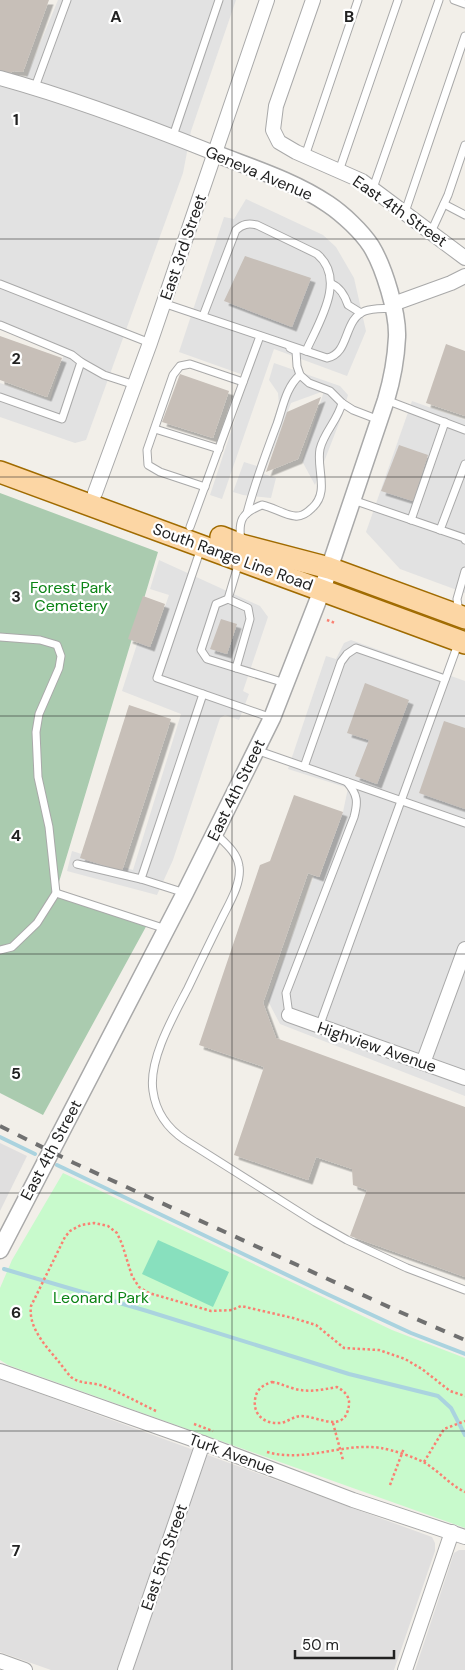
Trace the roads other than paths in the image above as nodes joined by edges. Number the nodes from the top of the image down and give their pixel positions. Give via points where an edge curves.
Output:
1 (67, 0) edge
2 (219, 0) edge
3 (267, 0) edge
4 (313, 0) edge
5 (358, 0) edge
6 (398, 0) edge
7 (439, 0) edge
8 (454, 0) edge
9 (465, 4) edge
10 (465, 36) edge
11 (0, 78) edge
12 (35, 88) junction
13 (172, 136) junction
14 (465, 145) edge
15 (214, 153) junction
16 (305, 156) junction
17 (339, 171) junction
18 (374, 188) junction
19 (444, 204) junction
20 (405, 212) junction
21 (465, 215) edge
22 (431, 232) junction
23 (465, 258) edge
24 (465, 276) edge
25 (0, 284) edge
26 (332, 284) junction
27 (164, 303) junction
28 (393, 306) junction
29 (361, 313) junction
30 (202, 316) junction
31 (0, 325) edge
32 (260, 336) junction
33 (150, 343) junction
34 (284, 344) junction
35 (306, 352) junction
36 (81, 362) junction
37 (300, 375) junction
38 (243, 382) junction
39 (135, 385) junction
40 (0, 397) edge
41 (386, 400) junction
42 (342, 403) junction
43 (379, 420) junction
44 (445, 422) junction
45 (155, 429) junction
46 (465, 430) edge
47 (219, 449) junction
48 (0, 456) edge
49 (465, 464) edge
50 (0, 472) edge
51 (205, 487) junction
52 (95, 493) junction
53 (352, 500) junction
54 (247, 513) junction
55 (411, 520) junction
56 (190, 526) junction
57 (440, 530) junction
58 (465, 540) edge
59 (202, 546) junction
60 (241, 552) junction
61 (329, 568) junction
62 (465, 571) edge
63 (322, 590) junction
64 (228, 599) junction
65 (462, 617) edge
66 (4, 638) edge
67 (462, 642) edge
68 (0, 643) edge
69 (236, 668) junction
70 (445, 679) junction
71 (286, 683) junction
72 (203, 694) junction
73 (272, 718) junction
74 (256, 750) junction
75 (304, 767) junction
76 (347, 782) junction
77 (402, 801) junction
78 (465, 823) edge
79 (215, 833) junction
80 (77, 864) dead end
81 (141, 879) junction
82 (56, 892) junction
83 (185, 893) junction
84 (166, 930) junction
85 (465, 949) edge
86 (0, 950) edge
87 (288, 1015) joint
88 (319, 1027) junction
89 (423, 1063) junction
90 (465, 1078) edge
91 (2, 1239) edge
92 (465, 1290) edge
93 (0, 1371) edge
94 (203, 1443) junction
95 (458, 1535) edge
96 (0, 1661) edge
97 (25, 1670) edge
98 (125, 1670) edge
99 (405, 1670) edge

1 - 12 lane
2 - 13 lane
3 - 15 street, East 3rd Street
4 - 16 street, East 4th Street via 276,106 273,130 279,142
5 - 16 lane
6 - 17 lane
7 - 18 lane
8 - 9 lane
10 - 20 lane
11 - 12 street, Geneva Avenue
12 - 13 street, Geneva Avenue
13 - 15 street, Geneva Avenue
14 - 19 lane
15 - 27 street, East 3rd Street
15 - 28 street, Geneva Avenue via 299,188 329,204 350,221 371,246 385,276
16 - 17 street, East 4th Street
17 - 18 street, East 4th Street
18 - 20 street, East 4th Street
19 - 21 lane
19 - 22 lane
20 - 22 street, East 4th Street
22 - 23 street, East 4th Street
24 - 28 street
25 - 33 lane
26 - 29 lane via 344,295 348,305
26 - 30 lane via 324,260 317,254 257,225 240,226
26 - 35 lane
27 - 30 lane
27 - 33 street, East 3rd Street
28 - 29 lane
28 - 41 street, East 4th Street via 397,335
29 - 35 lane via 350,325 340,351 334,357
30 - 32 lane
31 - 36 lane via 72,355
32 - 34 lane
32 - 38 lane
33 - 39 street, East 3rd Street
34 - 35 lane
34 - 37 lane via 296,351
36 - 39 lane via 104,375
36 - 40 lane via 62,419
37 - 42 lane via 330,391
37 - 54 lane via 285,397
38 - 45 lane via 190,364 180,366 173,375
38 - 47 lane
39 - 52 street, East 3rd Street
41 - 43 street, East 4th Street
41 - 44 lane
42 - 43 lane
42 - 54 lane via 320,448 322,479 316,505 306,514 296,516 262,504
43 - 53 street, East 4th Street
44 - 46 lane
44 - 55 lane
45 - 47 lane
45 - 51 lane via 148,450 148,465
47 - 51 lane
48 - 52 main road, South Range Line Road
49 - 57 lane
50 - 59 main road, South Range Line Road
51 - 56 lane
52 - 56 main road, South Range Line Road
53 - 55 lane
53 - 61 street, East 4th Street
54 - 60 lane via 239,530
55 - 57 lane
56 - 60 main road, South Range Line Road
57 - 58 lane
59 - 60 main road, South Range Line Road
59 - 72 lane via 157,678
60 - 61 main road, South Range Line Road
60 - 63 main road, South Range Line Road
60 - 64 lane
61 - 63 street, East 4th Street
61 - 65 main road, South Range Line Road
62 - 65 lane via 457,599
63 - 67 main road, South Range Line Road
63 - 71 street, East 4th Street
64 - 69 lane via 248,608 250,619
64 - 69 lane via 216,604 201,650 207,659
66 - 68 lane
66 - 82 lane via 40,640 57,645 61,656 39,714 36,732 38,777 49,827
67 - 70 lane
69 - 71 lane
70 - 75 lane via 356,648 341,662
70 - 77 lane
71 - 73 street, East 4th Street
72 - 73 lane
72 - 81 lane
73 - 74 street, East 4th Street
74 - 75 lane
74 - 79 street, East 4th Street
75 - 76 lane
76 - 77 lane
76 - 87 lane via 355,791 357,806 354,818 286,993
77 - 78 lane
77 - 88 lane
79 - 83 street, East 4th Street
79 - 92 lane via 235,855 239,876 157,1057 152,1090 161,1118 185,1140 315,1222 380,1257
80 - 81 lane
81 - 83 lane
82 - 84 lane
82 - 86 lane via 37,923 12,947
83 - 84 street, East 4th Street
84 - 91 street, East 4th Street
85 - 89 street
87 - 88 street, Highview Avenue
88 - 89 street, Highview Avenue
89 - 90 street, Highview Avenue
93 - 94 street, Turk Avenue
94 - 95 street, Turk Avenue via 353,1500
94 - 98 street, East 5th Street
95 - 99 street
96 - 97 street

